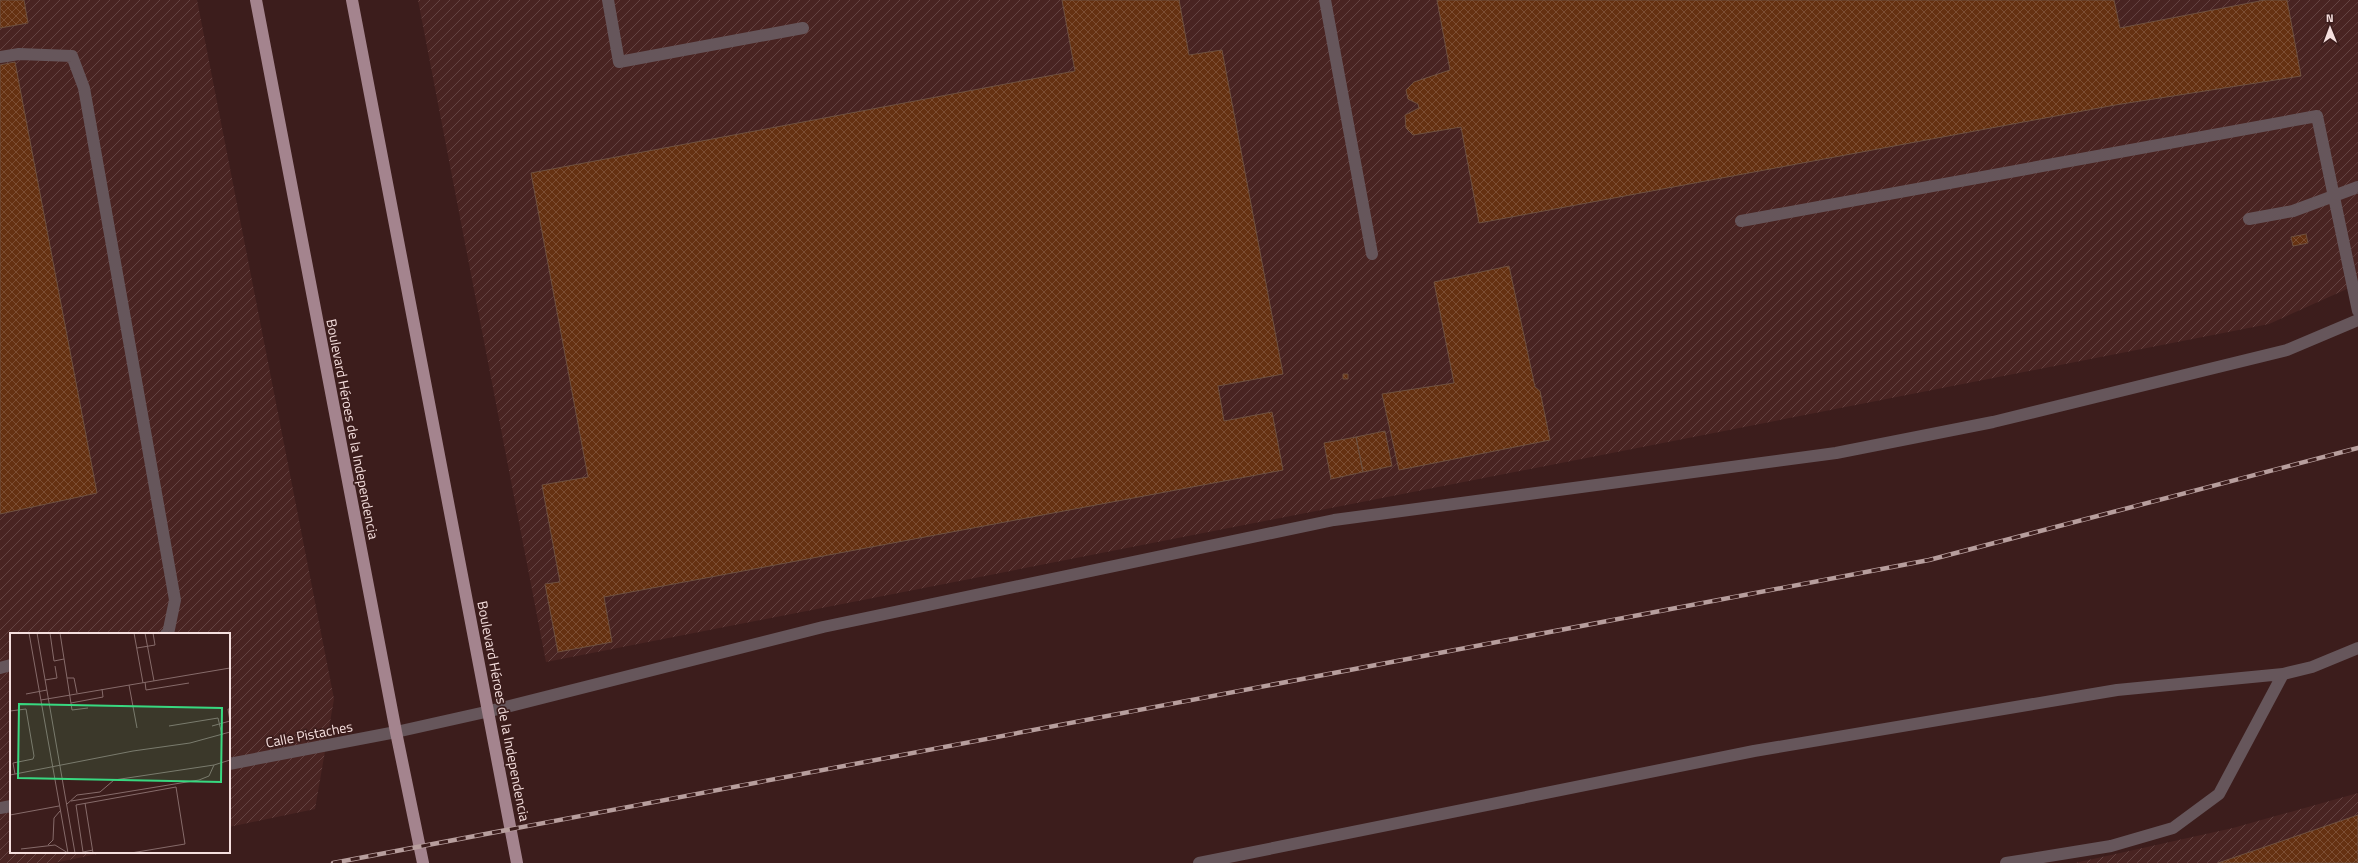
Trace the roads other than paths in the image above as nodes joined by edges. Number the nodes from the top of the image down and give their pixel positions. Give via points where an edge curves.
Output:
1 (256, 0) edge
2 (352, 0) edge
3 (608, 0) edge
4 (1325, 0) edge
5 (803, 28) dead end
6 (0, 57) edge
7 (2358, 187) edge
8 (2334, 196) junction
9 (2249, 219) dead end
10 (1741, 221) dead end
11 (1372, 254) dead end
12 (2358, 310) edge
13 (2358, 320) edge
14 (168, 633) edge
15 (2358, 648) edge
16 (10, 666) edge
17 (0, 668) edge
18 (2283, 674) junction
19 (490, 712) junction
20 (396, 732) junction
21 (230, 764) edge
22 (10, 806) edge
23 (0, 808) edge
24 (424, 863) edge
25 (517, 863) edge
26 (1199, 863) edge
27 (2006, 863) edge

1 - 20 main road, Boulevard Héroes de la Independencia
2 - 19 main road, Boulevard Héroes de la Independencia
3 - 5 street via 619,62
4 - 11 street
6 - 14 street via 19,54 72,56 84,88 176,600
7 - 8 street
8 - 9 street via 2293,210
8 - 10 street via 2317,116
8 - 12 street
13 - 19 street, Calle Pistaches via 2287,350 1993,422 1836,453 1334,520 823,627
15 - 18 street via 2312,667
16 - 17 street
18 - 26 street via 2117,690 1761,750
18 - 27 street via 2219,794 2173,828 2111,846
19 - 20 street, Calle Pistaches
19 - 25 main road, Boulevard Héroes de la Independencia
20 - 21 street, Calle Pistaches
20 - 24 main road, Boulevard Héroes de la Independencia
22 - 23 street

